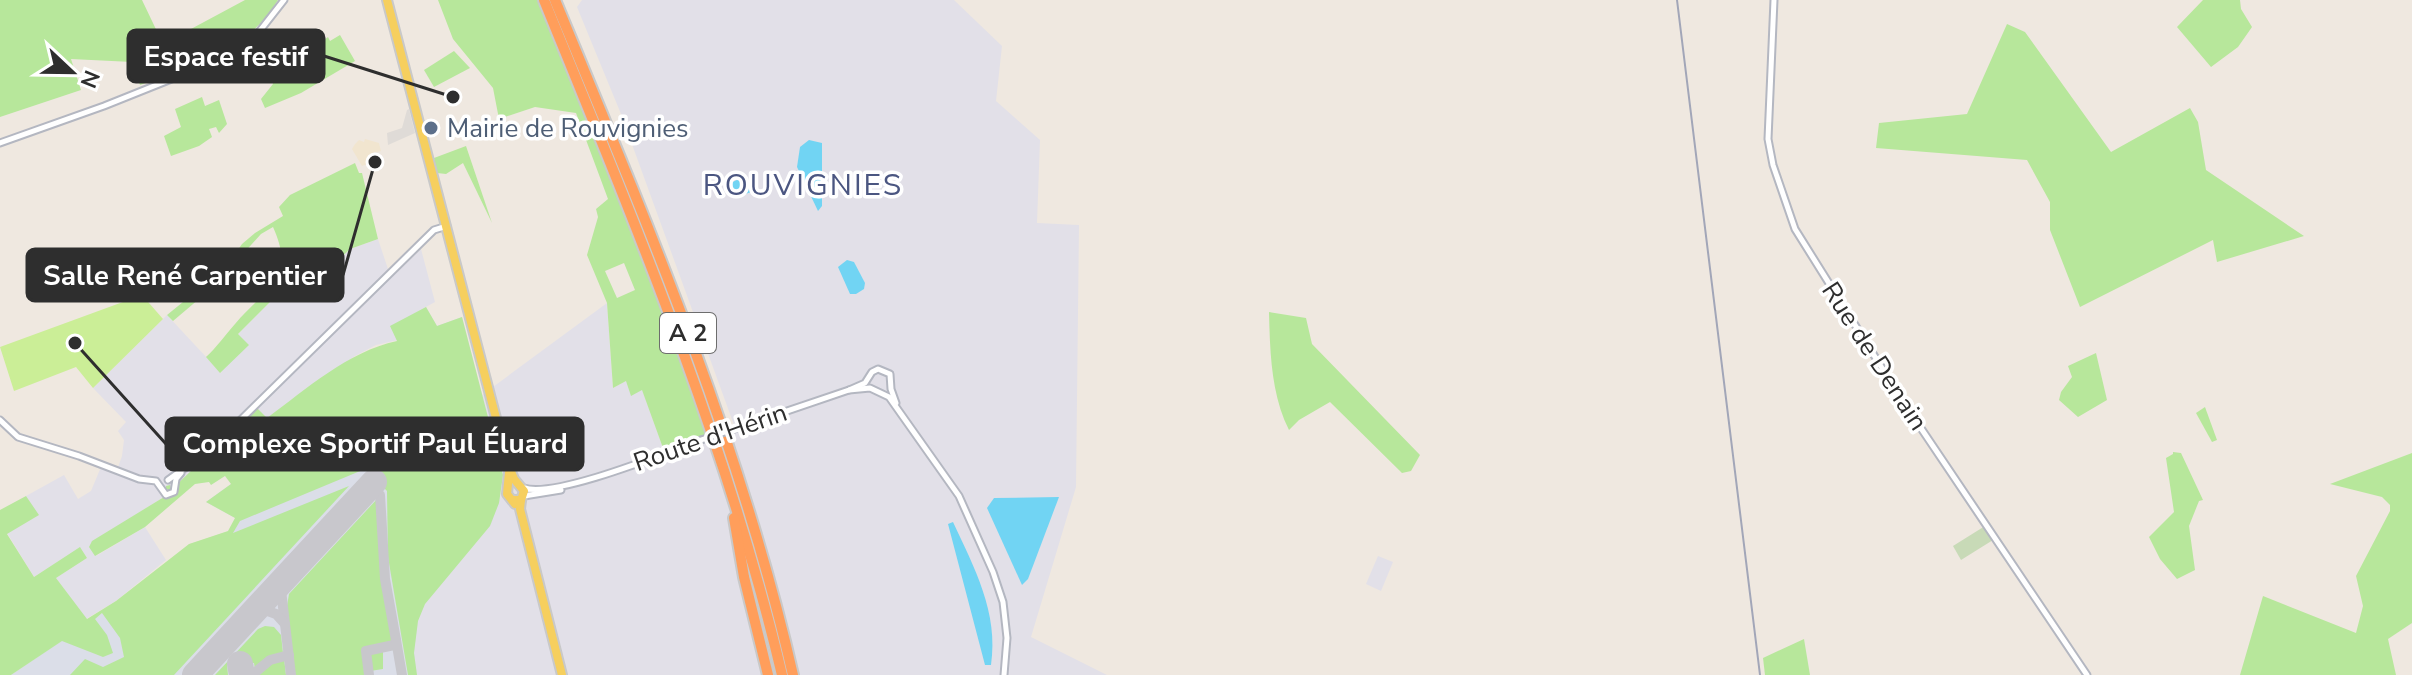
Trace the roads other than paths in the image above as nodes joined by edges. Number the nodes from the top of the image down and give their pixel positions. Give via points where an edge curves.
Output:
1 (284, 0) edge
2 (387, 0) edge
3 (544, 0) edge
4 (555, 0) edge
5 (1774, 0) edge
6 (0, 143) edge
7 (445, 228) junction
8 (869, 379) junction
9 (890, 384) junction
10 (873, 389) junction
11 (849, 390) junction
12 (881, 391) junction
13 (899, 407) junction
14 (0, 420) edge
15 (210, 450) junction
16 (723, 465) junction
17 (165, 482) junction
18 (175, 485) junction
19 (518, 493) junction
20 (561, 674) edge
21 (768, 675) edge
22 (782, 675) edge
23 (793, 675) edge
24 (1004, 675) edge
25 (2087, 675) edge

1 - 6 street via 262,30 220,59
2 - 7 main road
3 - 16 highway, A 2 via 647,255
4 - 23 highway, A 2 via 713,402 758,540
5 - 25 street, Rue de Denain via 1768,139 1794,226 1896,391
7 - 15 street via 430,236
7 - 19 main road
8 - 9 street via 873,371 883,369
8 - 10 street
8 - 11 street, Route d'Hérin
9 - 12 street
9 - 13 street
10 - 11 street, Route d'Hérin
10 - 12 street
11 - 19 street, Route d'Hérin, bridge via 556,492
12 - 13 street
13 - 24 street via 959,496 995,576 1006,624
14 - 17 street via 19,438
15 - 17 street
15 - 18 street via 178,476
16 - 21 highway
16 - 22 highway, A 2
17 - 18 street
17 - 18 street via 163,492 169,495
19 - 20 main road

